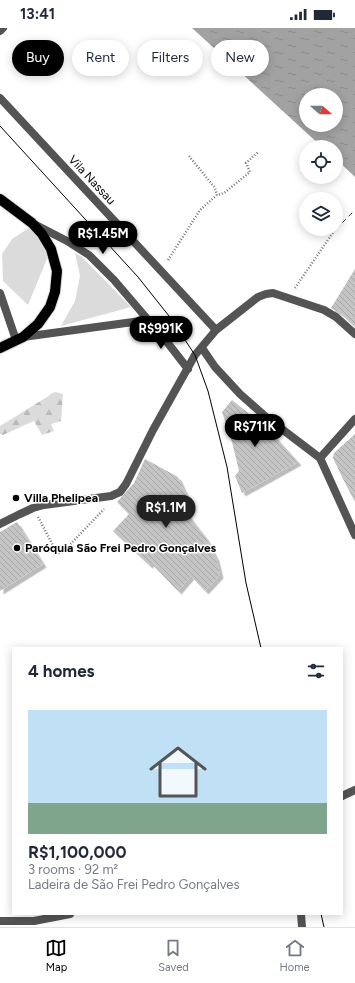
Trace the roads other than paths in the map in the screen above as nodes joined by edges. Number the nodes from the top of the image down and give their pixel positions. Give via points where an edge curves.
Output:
1 (3, 28) edge
2 (0, 31) edge
3 (0, 98) edge
4 (0, 199) edge
5 (32, 223) junction
6 (0, 293) edge
7 (148, 320) junction
8 (216, 330) junction
9 (355, 334) edge
10 (20, 339) junction
11 (0, 348) edge
12 (202, 348) junction
13 (188, 369) junction
14 (355, 419) edge
15 (320, 458) junction
16 (0, 524) edge
17 (355, 535) edge
18 (355, 790) edge
19 (343, 796) edge
20 (66, 915) edge
21 (301, 915) edge
22 (0, 921) edge
23 (35, 924) edge
24 (302, 927) edge

1 - 2 street
3 - 8 street, Vila Nassau
4 - 5 main road
5 - 7 street via 89,256 114,280
5 - 10 main road via 51,249 57,271 55,292 50,307 38,324
6 - 10 street
7 - 10 street
7 - 13 street
8 - 9 street via 258,297 273,293 330,313
8 - 12 street
10 - 11 main road
12 - 13 street
12 - 15 street via 215,367 240,394
13 - 16 street via 120,492 111,496 44,505
14 - 15 street
15 - 17 street
18 - 19 street
20 - 23 street
21 - 24 street
22 - 23 street

